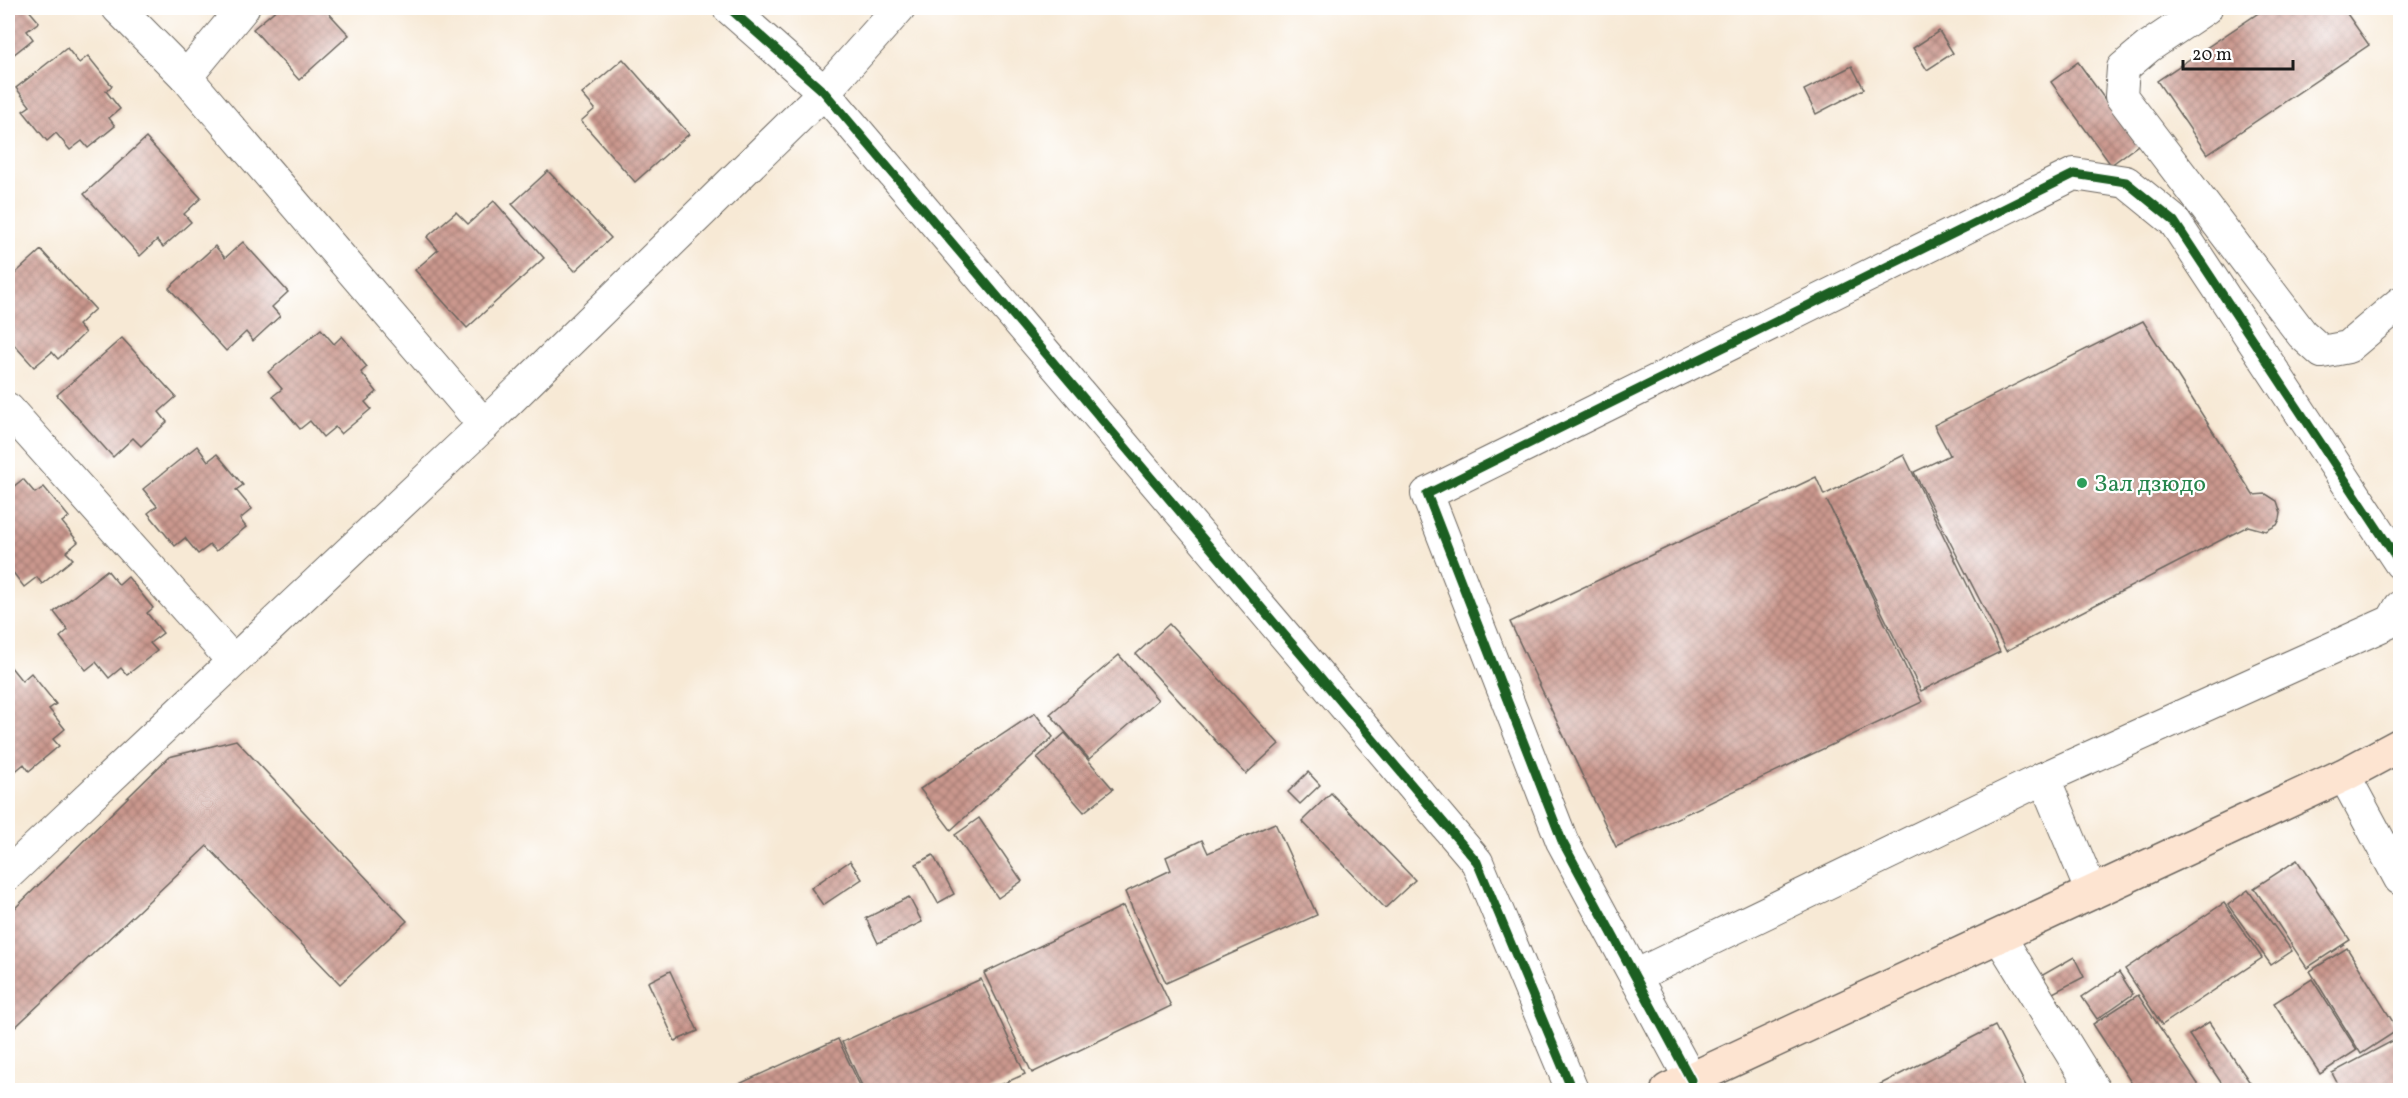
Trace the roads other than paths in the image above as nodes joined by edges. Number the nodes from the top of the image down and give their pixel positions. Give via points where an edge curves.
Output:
1 (118, 8) edge
2 (243, 8) edge
3 (729, 8) edge
4 (899, 8) edge
5 (2206, 8) edge
6 (186, 77) junction
7 (824, 92) junction
8 (2400, 303) edge
9 (8, 409) edge
10 (484, 425) junction
11 (2400, 563) edge
12 (2400, 607) edge
13 (233, 661) junction
14 (2400, 745) edge
15 (2344, 776) junction
16 (2044, 778) junction
17 (8, 874) edge
18 (2400, 879) edge
19 (2092, 892) junction
20 (1999, 936) junction
21 (1635, 976) junction
22 (1680, 1085) edge
23 (1572, 1090) edge
24 (2094, 1090) edge

1 - 6 street
2 - 6 street
3 - 7 street
4 - 7 street
5 - 8 street via 2123,68 2121,96 2302,334 2322,352 2348,347
6 - 10 street
7 - 10 street
7 - 23 street via 1477,862
9 - 13 street
10 - 13 street
11 - 21 street via 2174,221 2126,182 2074,174 1427,494 1562,841
12 - 16 street via 2392,621
13 - 17 street
14 - 15 main road
15 - 18 street
15 - 19 main road
16 - 19 street
16 - 21 street
19 - 20 main road
20 - 22 main road
20 - 24 street
21 - 22 street

